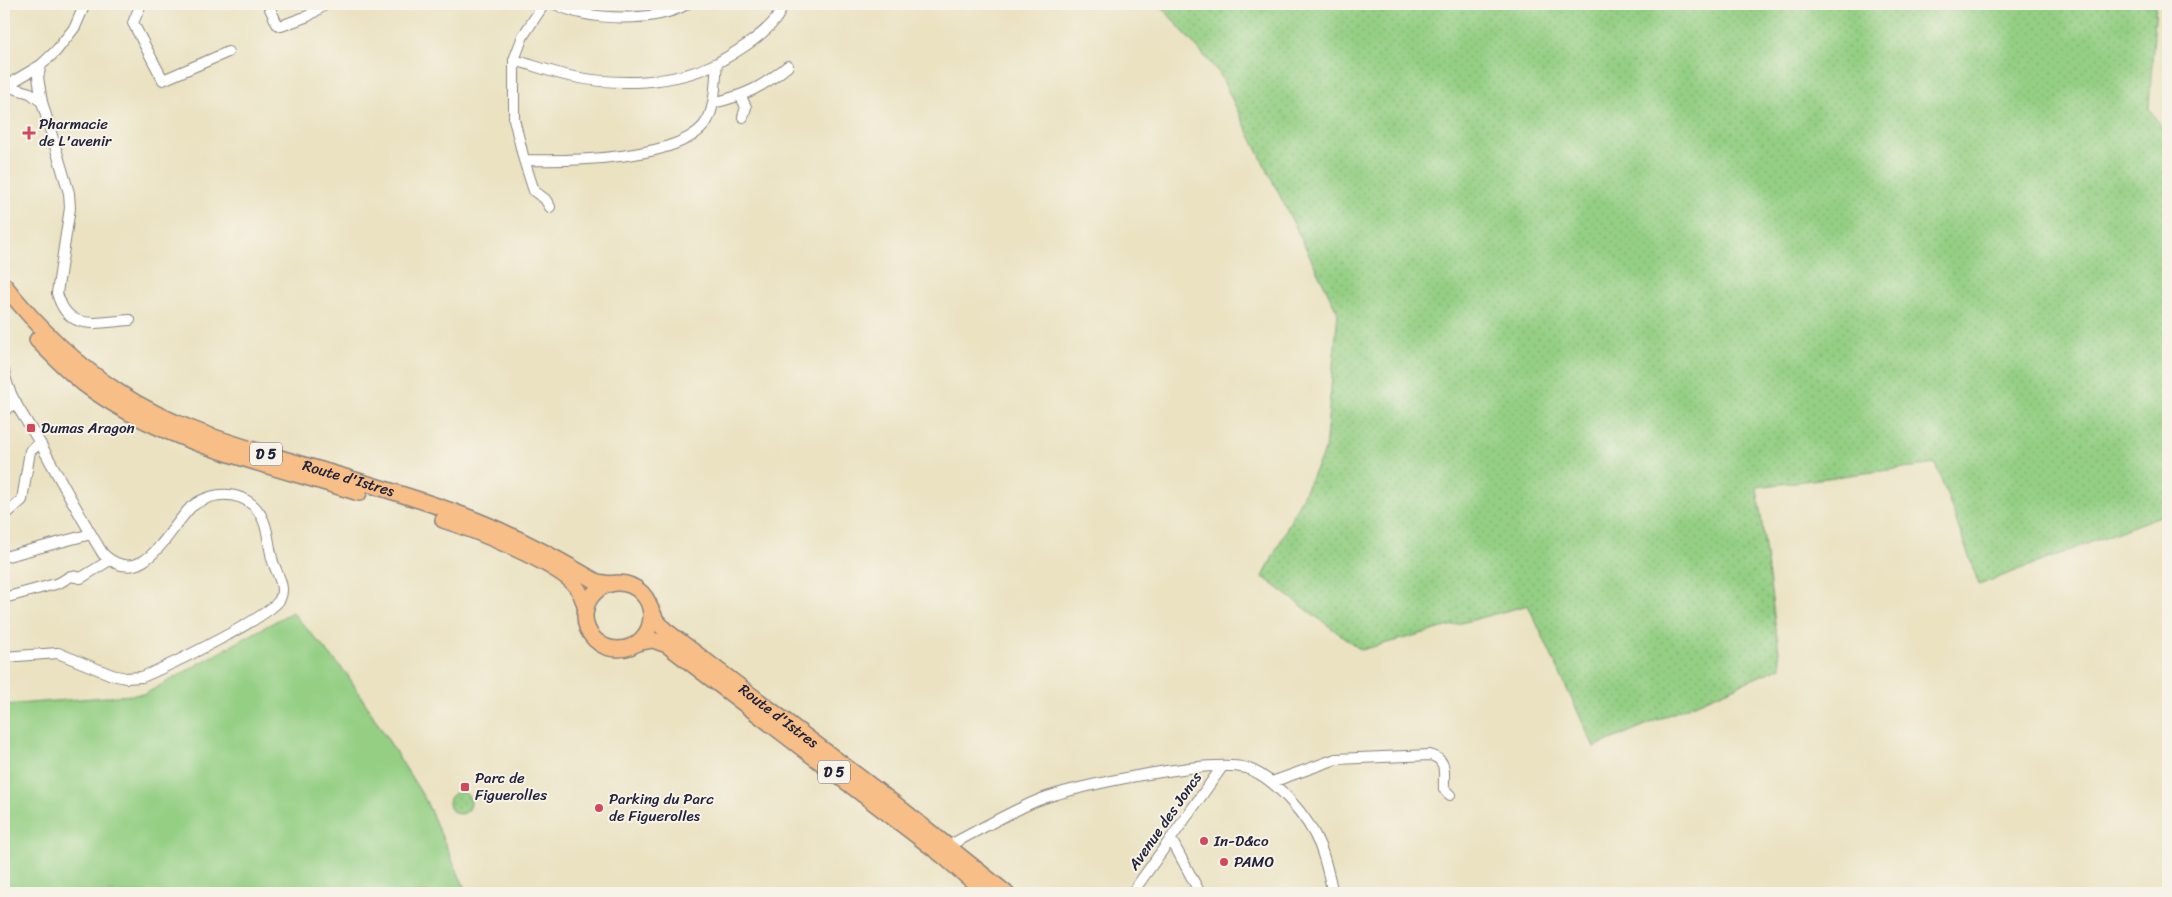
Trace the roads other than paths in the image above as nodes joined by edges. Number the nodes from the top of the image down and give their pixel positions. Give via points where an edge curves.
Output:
1 (85, 4) edge
2 (141, 4) edge
3 (268, 4) edge
4 (326, 4) edge
5 (544, 4) edge
6 (555, 4) edge
7 (687, 4) edge
8 (782, 4) edge
9 (228, 52) dead end
10 (514, 60) junction
11 (717, 63) junction
12 (788, 66) dead end
13 (20, 78) junction
14 (36, 78) junction
15 (5, 86) edge
16 (26, 91) junction
17 (741, 97) junction
18 (42, 102) junction
19 (713, 103) junction
20 (743, 117) dead end
21 (524, 160) junction
22 (550, 207) dead end
23 (4, 285) edge
24 (4, 301) edge
25 (130, 320) dead end
26 (4, 372) edge
27 (16, 402) junction
28 (4, 411) edge
29 (40, 443) junction
30 (4, 516) edge
31 (91, 534) junction
32 (4, 557) edge
33 (110, 560) junction
34 (610, 584) junction
35 (4, 598) edge
36 (651, 609) junction
37 (586, 610) junction
38 (636, 643) junction
39 (4, 657) edge
40 (1222, 767) junction
41 (1272, 782) junction
42 (1450, 795) dead end
43 (1171, 839) junction
44 (948, 846) junction
45 (986, 893) edge
46 (1006, 893) edge
47 (1132, 893) edge
48 (1200, 893) edge
49 (1333, 893) edge

1 - 14 street via 75,27 41,65
2 - 9 street via 132,23 163,80
3 - 4 street via 281,26 308,16
5 - 10 street via 523,36
6 - 7 street via 611,18 632,18
8 - 11 street via 776,19 763,33
10 - 11 street via 569,76 608,82 656,80 698,72
10 - 21 street via 514,119
11 - 19 street
12 - 17 street via 766,84
13 - 14 street
13 - 15 street
13 - 16 street via 20,87
14 - 16 street via 34,92
14 - 18 street
15 - 16 street
16 - 18 street
17 - 19 street
17 - 20 street via 746,107
18 - 25 street via 69,194 70,208 57,293 60,306 70,318 84,323
19 - 21 street via 708,120 700,129 670,145 623,156
21 - 22 street via 534,191
23 - 34 main road, Route d'Istres / D 5 via 57,346 121,393 162,416 238,445 465,516 517,538 597,582
24 - 37 main road, Route d'Istres / D 5 via 52,355 117,406 195,443 460,525 506,545 561,573 576,585
26 - 27 street
27 - 28 street
27 - 29 street
29 - 30 street via 30,451 22,500
29 - 31 street
31 - 32 street
31 - 33 street
33 - 35 street via 82,578 71,576 59,583
33 - 39 street via 122,566 142,563 151,557 183,515 200,500 230,494 250,502 262,516 282,594 277,604 231,633 142,677 112,675 58,653
34 - 36 main road via 626,584 640,591
34 - 37 main road via 594,593
36 - 38 main road via 651,622 646,634
36 - 44 main road, Route d'Istres / D 5 via 665,630
37 - 38 main road via 590,632 598,641 618,648
38 - 45 main road, Route d'Istres / D 5 via 653,640 667,645 942,855
40 - 41 street via 1245,768
40 - 43 street, Avenue des Joncs
40 - 44 street via 1181,770 1093,785 1038,800
41 - 42 street via 1336,760 1430,755 1438,757 1444,764 1444,789
41 - 49 street via 1305,817 1319,844
43 - 47 street, Avenue des Joncs
43 - 48 street
44 - 46 main road, Route d'Istres / D 5

